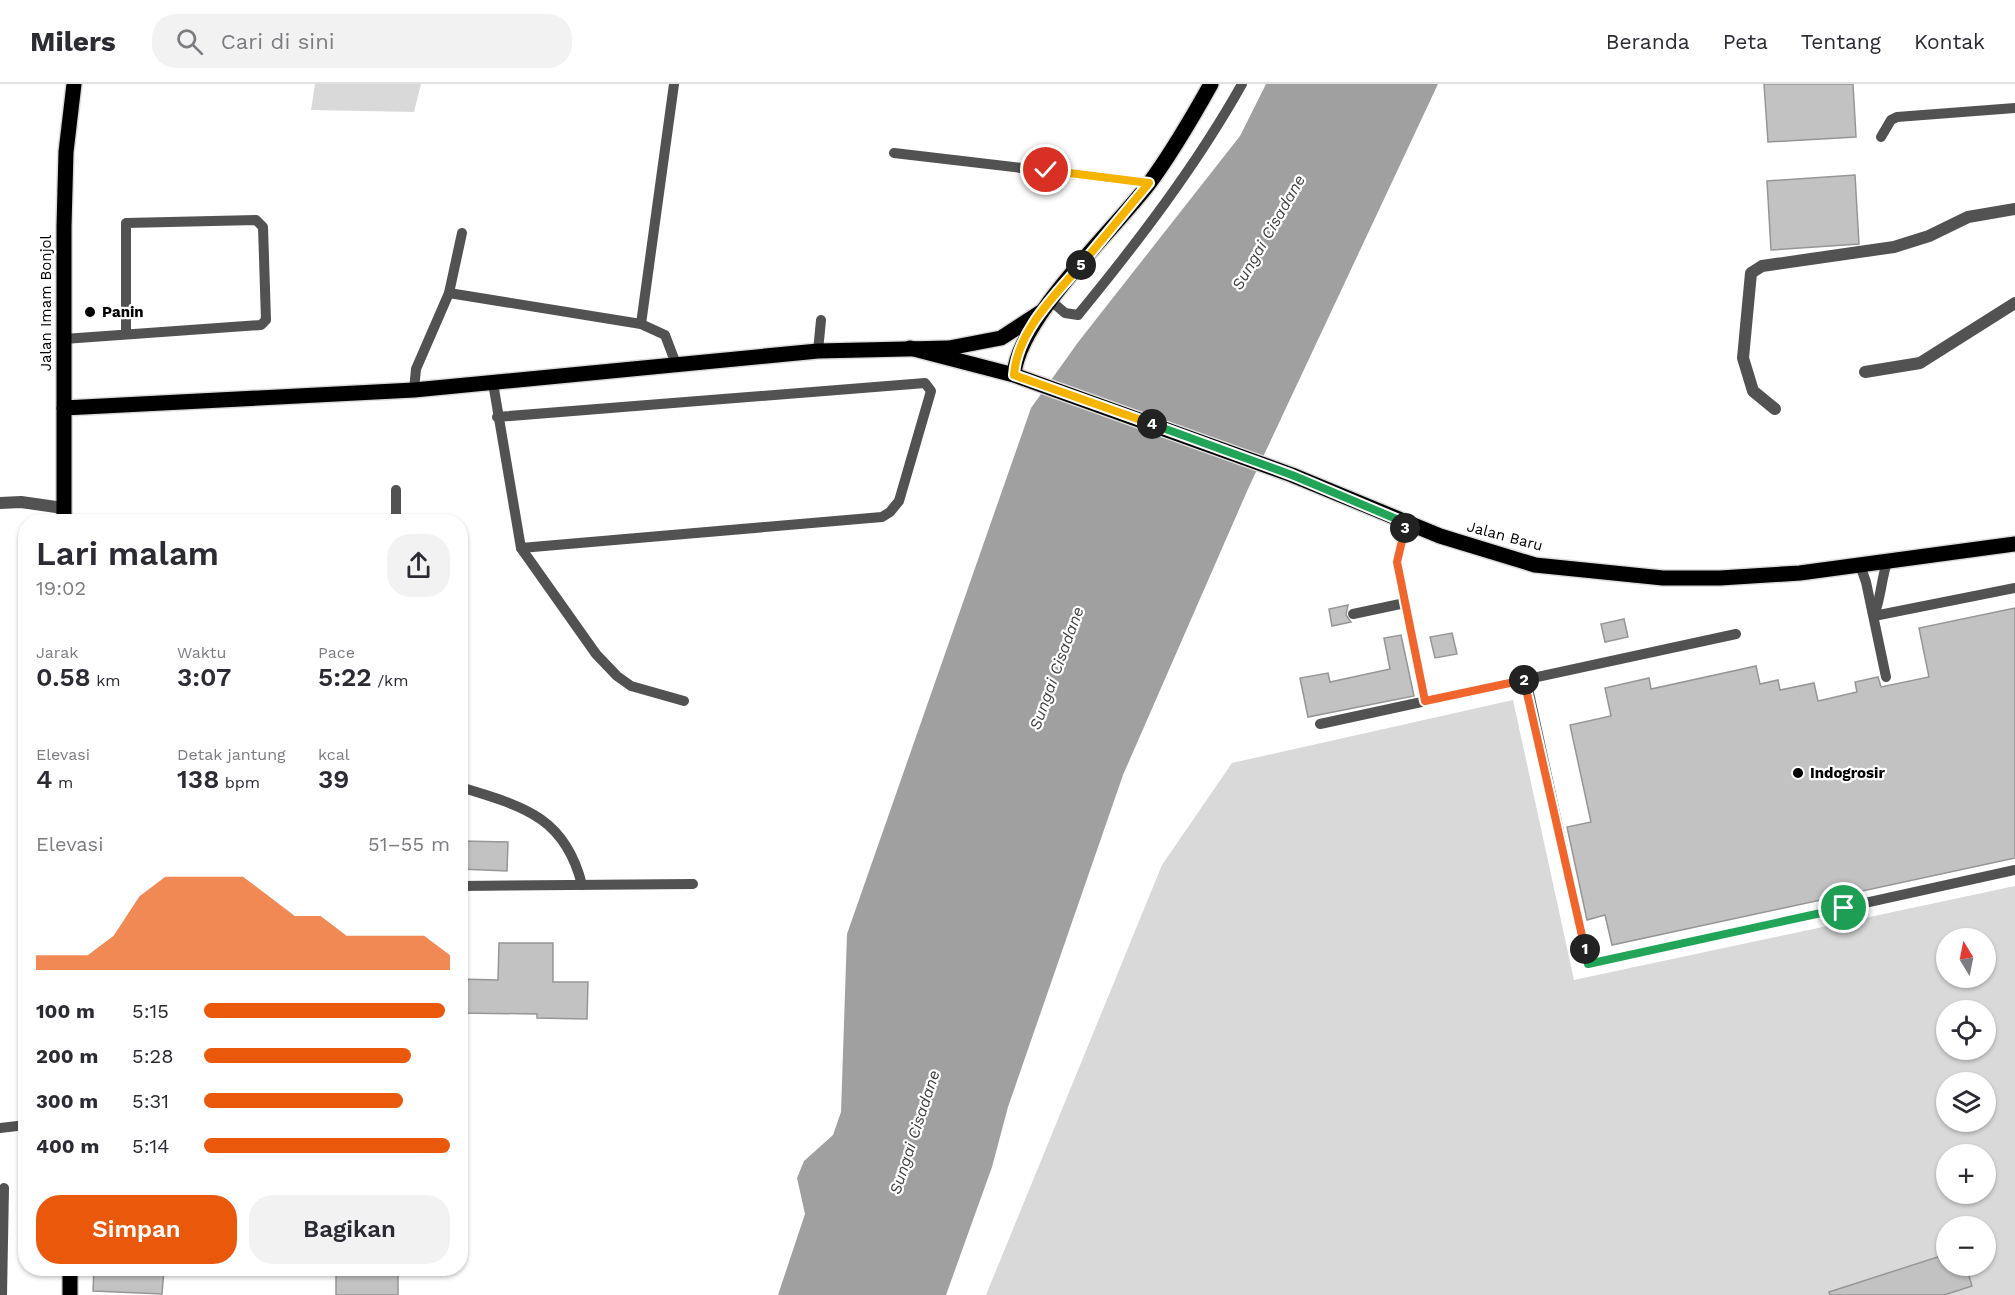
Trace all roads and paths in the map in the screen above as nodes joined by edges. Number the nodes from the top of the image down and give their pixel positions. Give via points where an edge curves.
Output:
1 (74, 84) edge
2 (674, 84) edge
3 (1211, 84) edge
4 (1242, 84) edge
5 (2015, 108) edge
6 (1881, 137) dead end
7 (894, 153) dead end
8 (1149, 183) junction
9 (2015, 209) edge
10 (462, 233) dead end
11 (449, 293) junction
12 (2015, 303) edge
13 (1046, 306) junction
14 (821, 320) dead end
15 (641, 324) junction
16 (126, 334) junction
17 (64, 339) junction
18 (910, 348) junction
19 (818, 351) junction
20 (676, 364) junction
21 (1865, 372) dead end
22 (1020, 377) junction
23 (493, 383) junction
24 (414, 390) junction
25 (64, 408) junction
26 (1775, 409) dead end
27 (497, 417) junction
28 (396, 490) dead end
29 (0, 503) edge
30 (60, 514) edge
31 (63, 514) edge
32 (396, 514) edge
33 (1406, 523) junction
34 (2015, 544) edge
35 (521, 549) junction
36 (1887, 562) junction
37 (1860, 565) junction
38 (2015, 588) edge
39 (1405, 603) junction
40 (1353, 614) dead end
41 (1874, 616) junction
42 (1736, 634) dead end
43 (1886, 677) dead end
44 (1526, 679) junction
45 (684, 701) dead end
46 (1425, 701) junction
47 (1320, 724) dead end
48 (468, 790) edge
49 (2015, 870) edge
50 (693, 884) dead end
51 (582, 885) junction
52 (468, 886) edge
53 (18, 1126) edge
54 (0, 1128) edge
55 (3, 1188) dead end
56 (70, 1276) edge
57 (2, 1295) edge
58 (70, 1295) edge

1 - 17 main road, Jalan Imam Bonjol via 66,152
2 - 15 lane
3 - 8 main road
4 - 13 lane via 1218,127 1078,315
5 - 6 lane via 1897,117
7 - 8 lane
8 - 13 main road
9 - 26 street via 1968,217 1938,233 1894,247 1757,268 1751,273 1743,358 1753,391
10 - 11 lane
11 - 15 lane
11 - 24 lane via 416,369
12 - 21 street via 1920,363
13 - 18 main road via 990,342
13 - 22 main road via 1018,351
14 - 19 lane
15 - 20 lane via 665,334
16 - 16 lane via 261,325 266,320 261,223 126,223
16 - 17 lane
17 - 25 main road, Jalan Imam Bonjol
18 - 19 main road
18 - 22 main road, Jalan Baru
19 - 20 main road
20 - 23 main road
22 - 33 main road, Jalan Baru via 1292,475
23 - 24 main road
23 - 27 lane
24 - 25 main road
25 - 31 main road, Jalan Imam Bonjol
27 - 35 lane
27 - 35 lane via 926,383 932,391 899,501 882,517
28 - 32 lane
29 - 30 street via 21,502
33 - 37 main road, Jalan Baru via 1535,565 1622,574 1720,578
33 - 39 lane via 1397,562
34 - 36 main road, Jalan Baru
35 - 45 lane via 596,654 617,676 631,686
36 - 37 main road, Jalan Baru
36 - 41 lane
37 - 41 lane
38 - 41 lane
39 - 40 lane
39 - 46 lane
41 - 43 lane
42 - 44 lane
44 - 46 lane
44 - 49 lane via 1588,964
46 - 47 lane
48 - 51 lane via 524,808 540,819 568,845
50 - 51 lane
51 - 52 lane
53 - 54 lane
55 - 57 lane
56 - 58 main road

